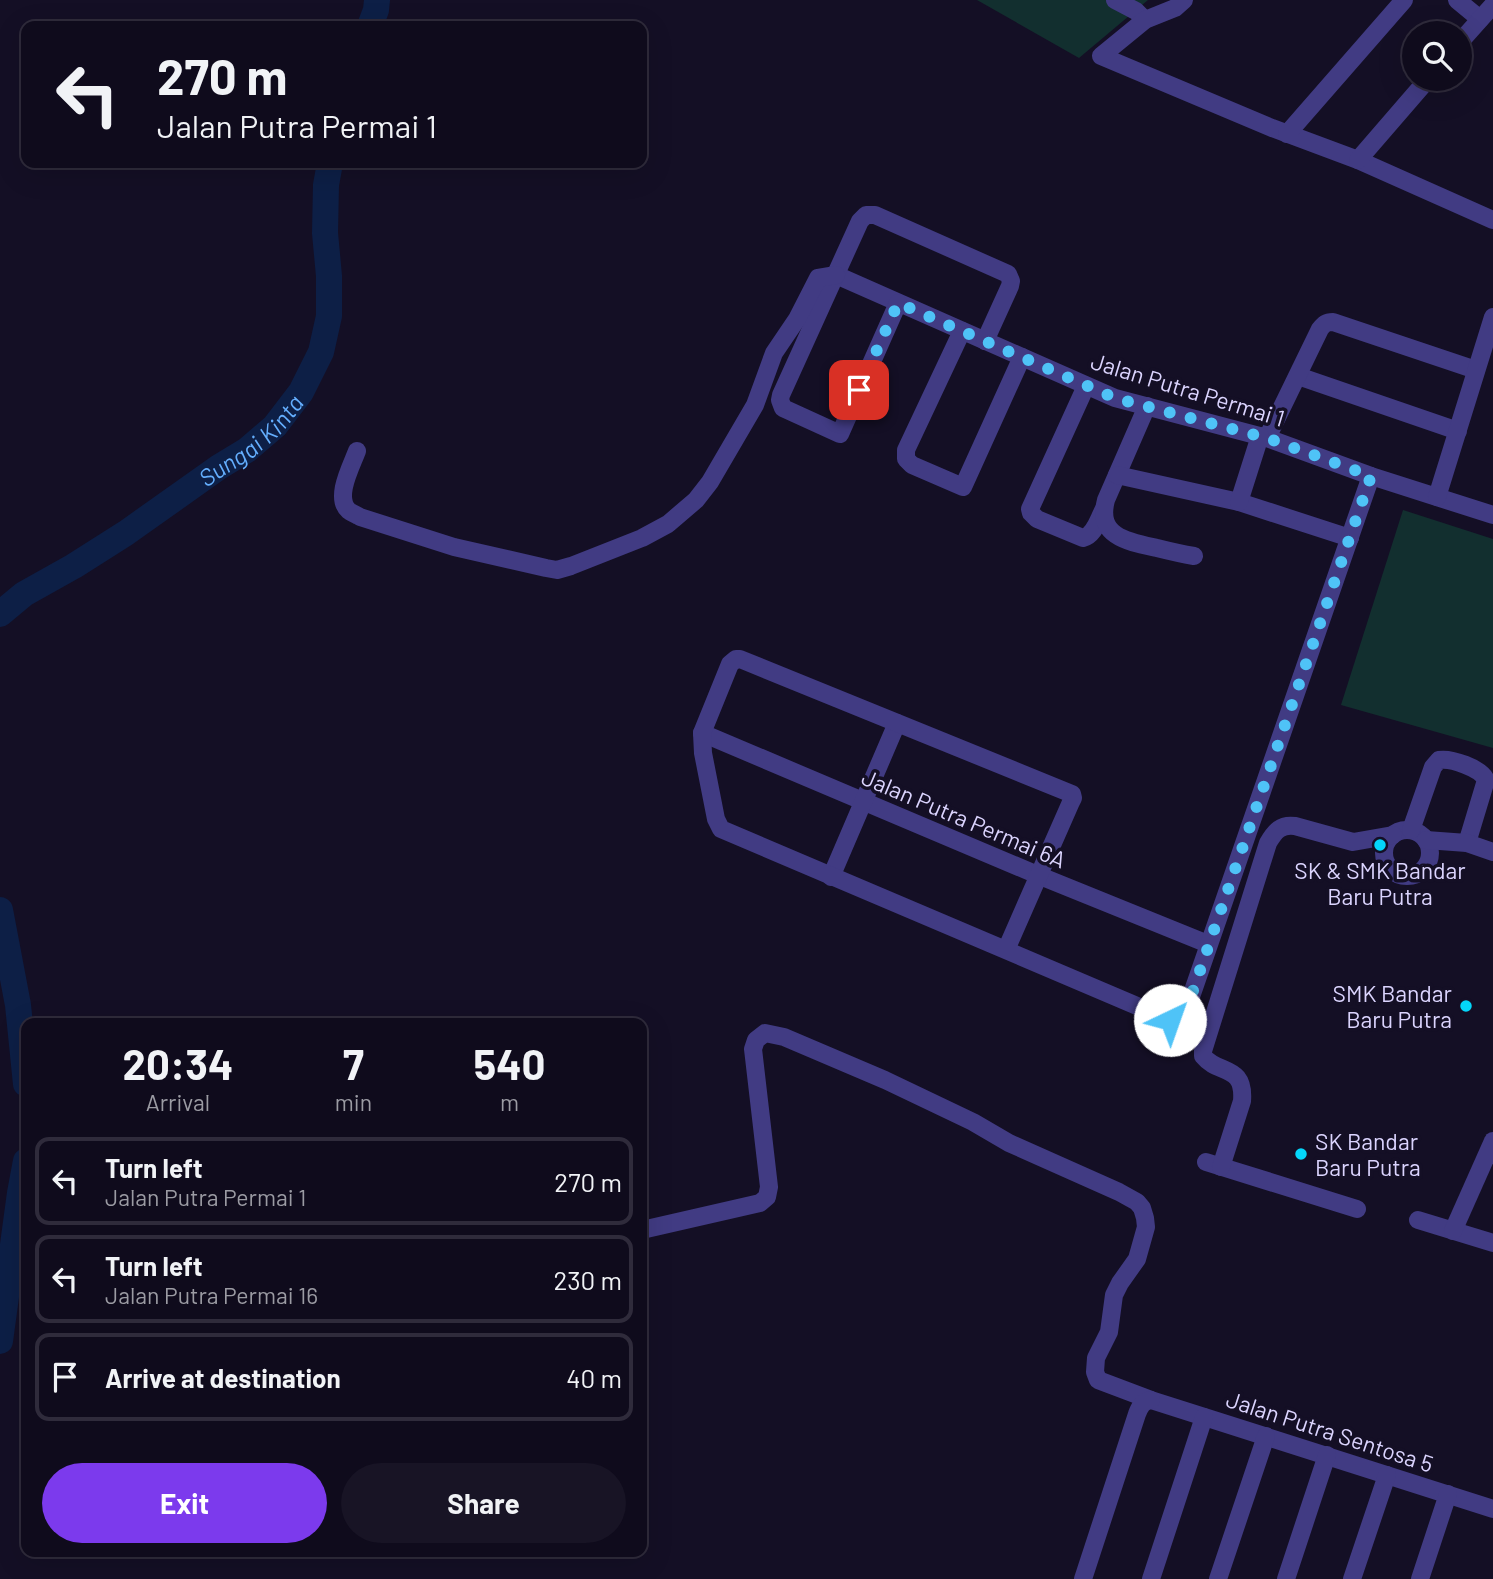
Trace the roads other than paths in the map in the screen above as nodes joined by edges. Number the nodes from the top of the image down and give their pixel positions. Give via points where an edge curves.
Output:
1 (1115, 0) edge
2 (1184, 0) edge
3 (1404, 0) edge
4 (1457, 0) edge
5 (1493, 5) edge
6 (1480, 19) junction
7 (1145, 20) junction
8 (1472, 29) edge
9 (1417, 91) edge
10 (1287, 134) junction
11 (1358, 160) junction
12 (1493, 219) edge
13 (836, 275) junction
14 (898, 303) junction
15 (1493, 317) edge
16 (962, 331) junction
17 (985, 341) junction
18 (1022, 357) junction
19 (1476, 370) junction
20 (1298, 376) junction
21 (1086, 386) junction
22 (1147, 407) junction
23 (1458, 431) junction
24 (1264, 437) junction
25 (357, 451) dead end
26 (1117, 475) junction
27 (1371, 476) junction
28 (1437, 497) junction
29 (1239, 502) junction
30 (1104, 513) junction
31 (1493, 515) edge
32 (1350, 538) junction
33 (1194, 556) dead end
34 (897, 723) junction
35 (702, 733) junction
36 (863, 802) junction
37 (1393, 835) junction
38 (1418, 835) junction
39 (1467, 843) junction
40 (1493, 852) edge
41 (1040, 876) junction
42 (831, 877) junction
43 (1208, 944) junction
44 (1006, 950) junction
45 (1493, 1141) edge
46 (1356, 1209) dead end
47 (1418, 1220) dead end
48 (647, 1229) edge
49 (1453, 1231) junction
50 (1493, 1243) edge
51 (1152, 1400) junction
52 (1204, 1417) junction
53 (1266, 1436) junction
54 (1327, 1455) junction
55 (1387, 1475) junction
56 (1448, 1494) junction
57 (1493, 1509) edge
58 (1083, 1579) edge
59 (1150, 1579) edge
60 (1218, 1579) edge
61 (1286, 1579) edge
62 (1352, 1579) edge
63 (1420, 1579) edge

1 - 7 street
2 - 7 street
3 - 10 street
4 - 6 street
5 - 6 street
6 - 8 street
7 - 10 street via 1101,56
9 - 11 street
10 - 11 street
11 - 12 street
13 - 14 street, Jalan Putra Permai 1
13 - 14 street via 780,400 787,410 840,435
13 - 17 street via 860,220 871,214 1004,271 1010,286
13 - 25 street via 818,278 774,353 755,405 696,500 668,524 642,538 571,566 557,570 454,547 359,517 349,511 342,494
14 - 16 street, Jalan Putra Permai 1
15 - 19 street
16 - 17 street, Jalan Putra Permai 1
16 - 18 street via 905,455 912,465 963,487
17 - 18 street, Jalan Putra Permai 1
18 - 21 street, Jalan Putra Permai 1
19 - 20 street via 1333,321 1320,330
19 - 23 street
20 - 23 street
20 - 24 street
21 - 22 street, Jalan Putra Permai 1
21 - 30 street via 1030,509 1037,520 1083,538
22 - 24 street, Jalan Putra Permai 1
22 - 26 street
23 - 28 street
24 - 27 street, Jalan Putra Permai 1
24 - 29 street
26 - 29 street
26 - 30 street
27 - 28 street, Jalan Putra Permai 1
27 - 32 street
28 - 31 street, Jalan Putra Permai 1
29 - 32 street
30 - 33 street via 1107,526 1120,538
32 - 43 street
34 - 35 street via 736,659
34 - 36 street
34 - 41 street via 1072,794
35 - 36 street, Jalan Putra Permai 6A
35 - 42 street via 721,829
36 - 41 street, Jalan Putra Permai 6A
36 - 42 street
37 - 38 street via 1404,830
37 - 38 street via 1386,843 1384,858 1401,876 1416,875 1430,855 1429,845
37 - 46 street via 1353,842 1295,825 1275,831 1203,1051 1209,1062 1235,1076 1243,1093 1214,1164
38 - 39 street
38 - 39 street via 1433,766 1447,760 1478,770 1486,780
39 - 40 street
41 - 43 street, Jalan Putra Permai 6A
41 - 44 street
42 - 44 street
43 - 44 street via 1179,1022
45 - 49 street
47 - 49 street
48 - 51 street, Jalan Putra Sentosa 5 via 760,1203 767,1197 754,1049 765,1033 784,1037 885,1080 1137,1202 1146,1227 1137,1259 1114,1296 1110,1332 1098,1351 1095,1372 1102,1382
49 - 50 street
51 - 52 street, Jalan Putra Sentosa 5
51 - 58 street via 1142,1404 1136,1414
52 - 53 street, Jalan Putra Sentosa 5
52 - 59 street
53 - 54 street, Jalan Putra Sentosa 5
53 - 60 street
54 - 55 street, Jalan Putra Sentosa 5
54 - 61 street
55 - 56 street, Jalan Putra Sentosa 5
55 - 62 street
56 - 57 street, Jalan Putra Sentosa 5
56 - 63 street

